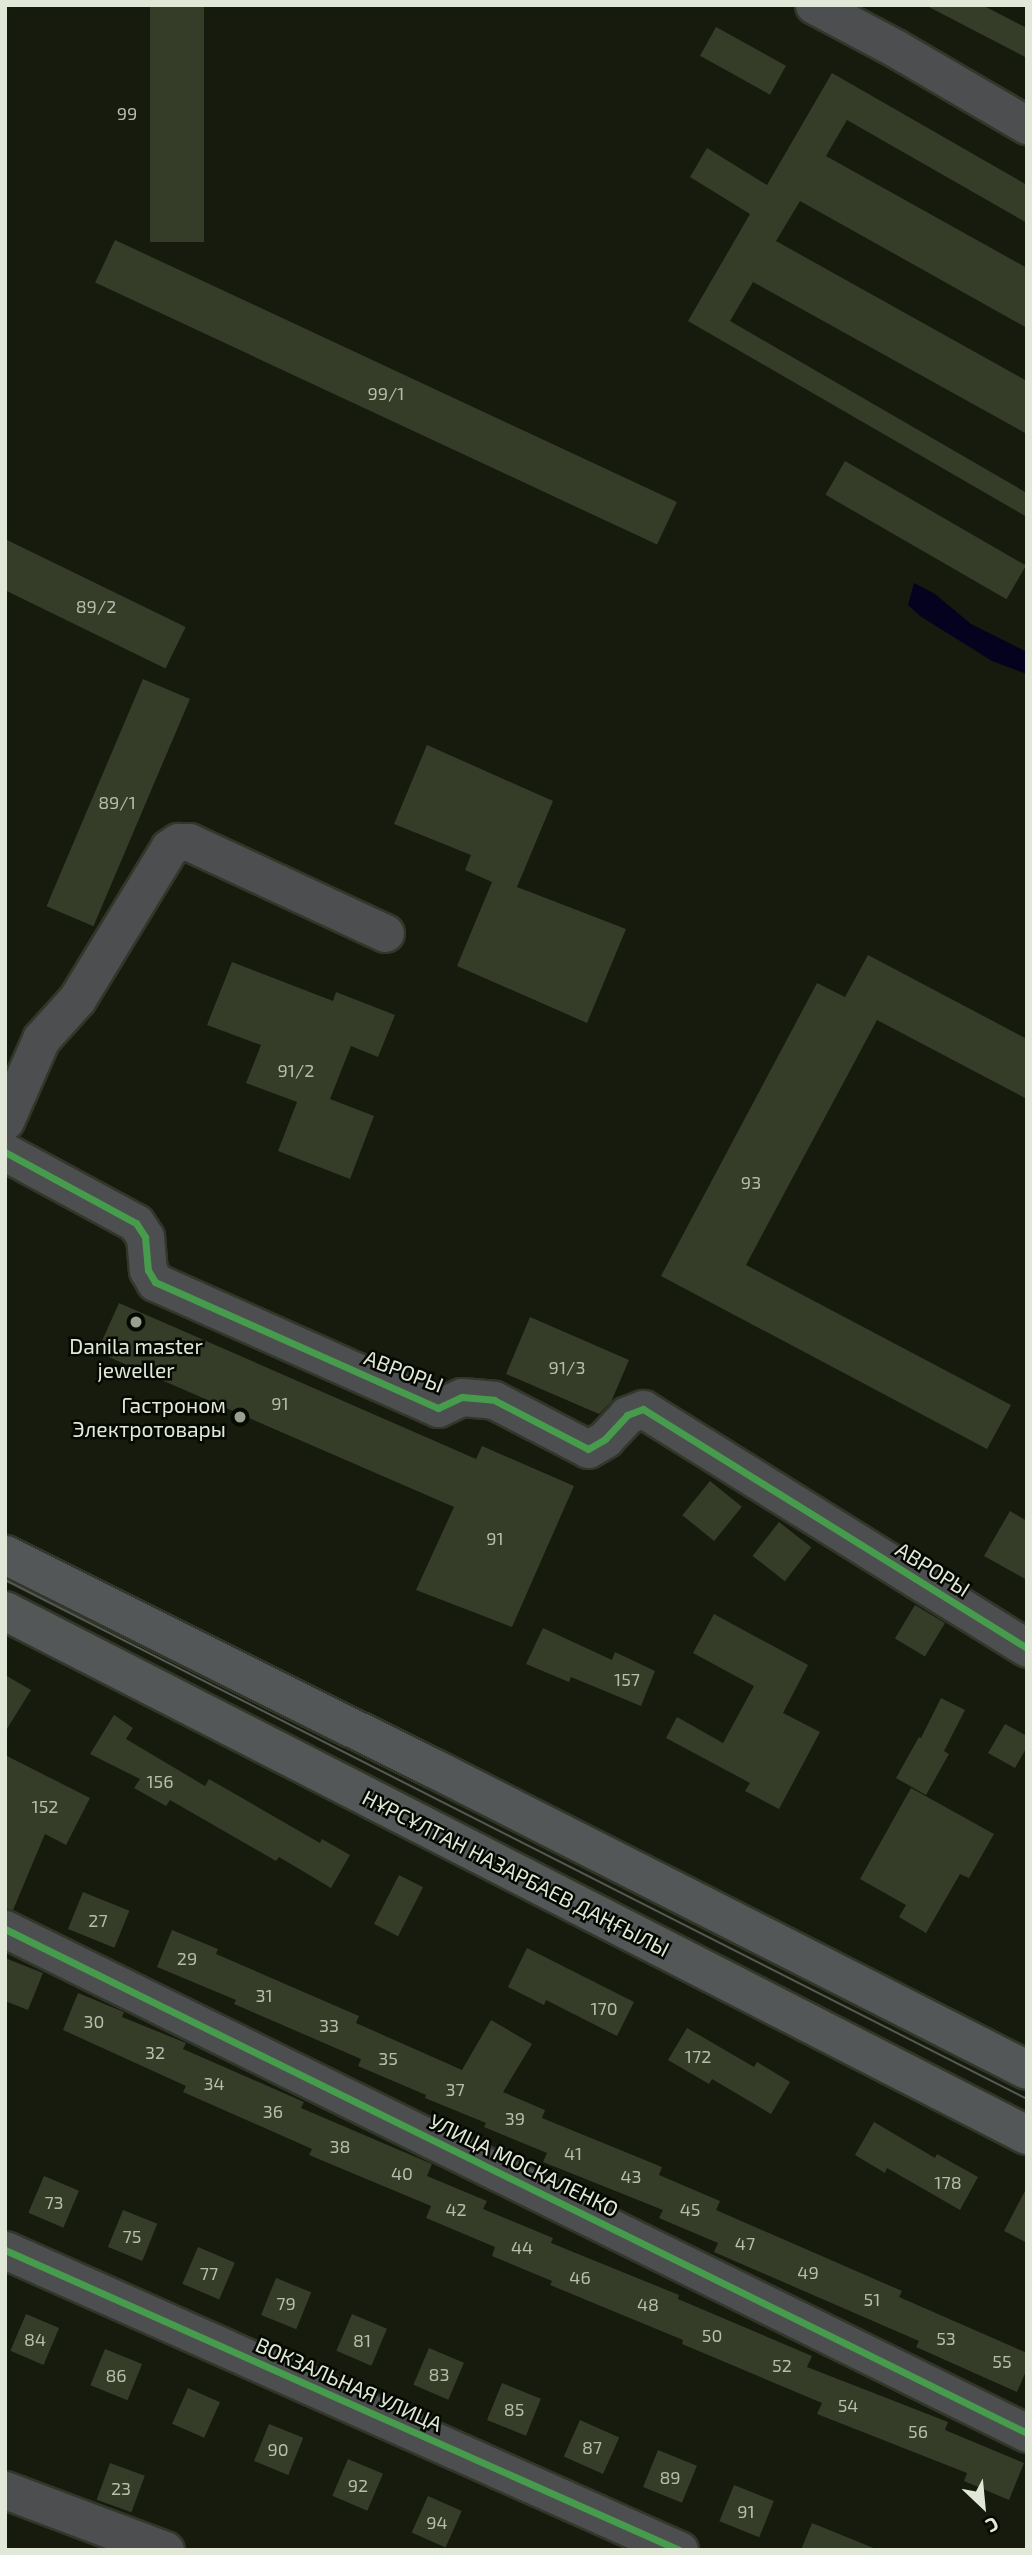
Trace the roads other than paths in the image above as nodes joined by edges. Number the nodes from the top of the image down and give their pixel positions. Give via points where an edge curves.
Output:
1 (814, 5) edge
2 (1027, 125) edge
3 (385, 933) dead end
4 (5, 1121) edge
5 (5, 1152) edge
6 (5, 1555) edge
7 (5, 1611) edge
8 (1027, 1648) edge
9 (5, 1929) edge
10 (1027, 2070) edge
11 (1027, 2135) edge
12 (5, 2250) edge
13 (1027, 2433) edge
14 (5, 2490) edge
15 (165, 2550) edge
16 (679, 2550) edge

1 - 2 street
3 - 4 street via 189,842 178,842 169,848 77,999 41,1039
5 - 8 street, АВРОРЫ via 136,1223 145,1237 148,1270 155,1282 438,1408 462,1397 494,1400 588,1449 606,1439 627,1415 643,1409
6 - 10 main road
7 - 11 main road, НҰРСҰЛТАН НАЗАРБАЕВ ДАҢҒЫЛЫ
9 - 13 street, УЛИЦА МОСКАЛЕНКО
12 - 16 street, ВОКЗАЛЬНАЯ УЛИЦА
14 - 15 street

